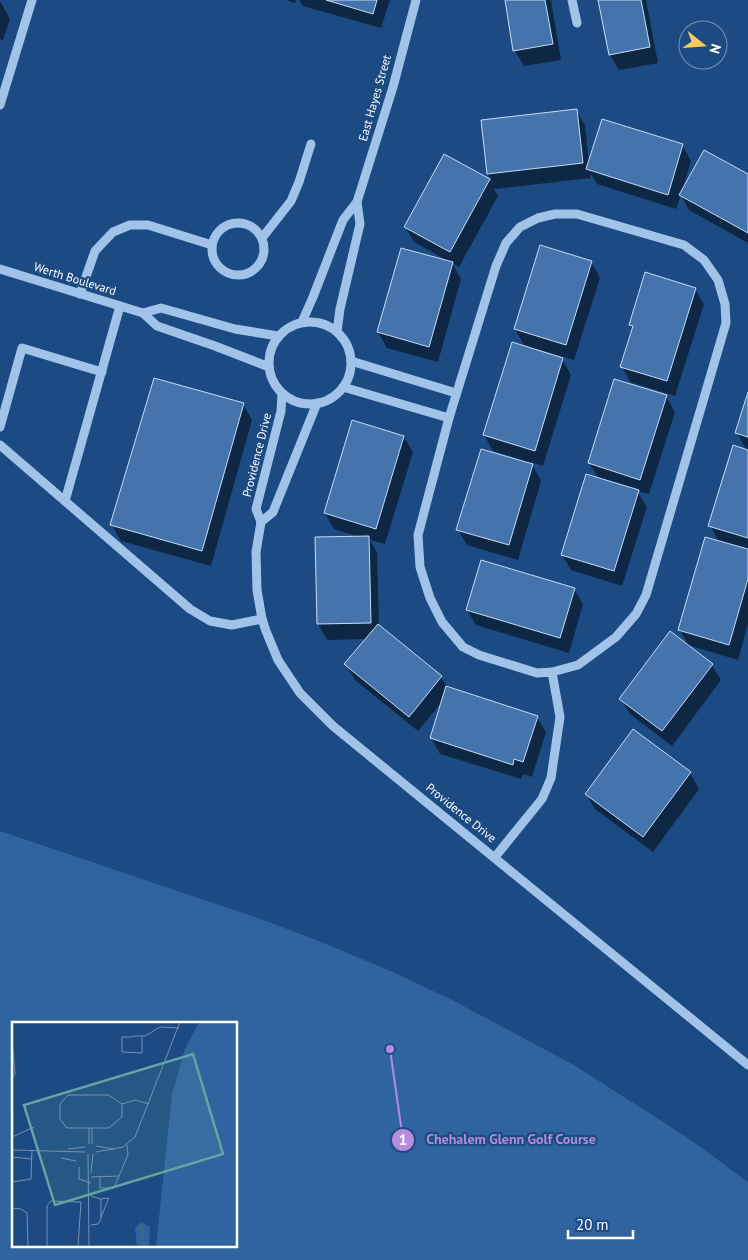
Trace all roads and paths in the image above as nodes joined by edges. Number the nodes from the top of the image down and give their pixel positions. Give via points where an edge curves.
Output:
1 (32, 0) edge
2 (416, 0) edge
3 (572, 0) edge
4 (577, 23) dead end
5 (0, 106) edge
6 (311, 144) dead end
7 (357, 202) junction
8 (262, 238) junction
9 (212, 245) junction
10 (0, 269) edge
11 (80, 294) junction
12 (120, 306) junction
13 (143, 313) junction
14 (302, 322) junction
15 (337, 332) junction
16 (278, 336) junction
17 (351, 361) junction
18 (269, 367) junction
19 (102, 372) junction
20 (343, 387) junction
21 (282, 393) junction
22 (456, 393) junction
23 (317, 403) junction
24 (449, 418) junction
25 (0, 426) edge
26 (0, 445) edge
27 (65, 501) junction
28 (261, 522) junction
29 (262, 619) junction
30 (552, 672) junction
31 (495, 857) junction
32 (748, 1064) edge

1 - 5 street
2 - 7 street, East Hayes Street
3 - 4 street
6 - 8 street via 291,201
7 - 14 street, East Hayes Street via 343,220
7 - 15 street, East Hayes Street via 360,224
8 - 9 street via 251,226 234,223 220,231
8 - 9 street via 264,247 260,264 246,275 228,274 220,269 212,254
9 - 11 street via 148,225 130,224 113,232 95,251
10 - 11 street, Werth Boulevard
11 - 12 street, Werth Boulevard
12 - 13 street, Werth Boulevard
12 - 19 street
13 - 16 street, Werth Boulevard via 162,308 235,329
13 - 18 street, Werth Boulevard via 157,326
14 - 15 street via 322,323
14 - 16 street
15 - 17 street via 345,342
16 - 18 street via 270,351
17 - 20 street
17 - 22 street
18 - 21 street via 274,384
19 - 25 street via 22,348
19 - 27 street
20 - 23 street via 327,400
20 - 24 street
21 - 23 street via 305,404
21 - 28 street, Providence Drive via 281,410 256,509
22 - 24 street
22 - 30 street via 506,243 520,227 538,218 577,214 684,245 704,260 718,280 726,323 646,595 636,614 616,637 578,665
23 - 28 street via 273,512
24 - 30 street via 418,535 420,567 430,598 442,622 463,647 537,673
26 - 27 street
27 - 29 street via 190,609 210,621 232,625
28 - 29 street, Providence Drive via 256,552
29 - 31 street, Providence Drive via 278,660 300,693 334,726
30 - 31 street via 560,717 551,778 542,799
31 - 32 street, Providence Drive

